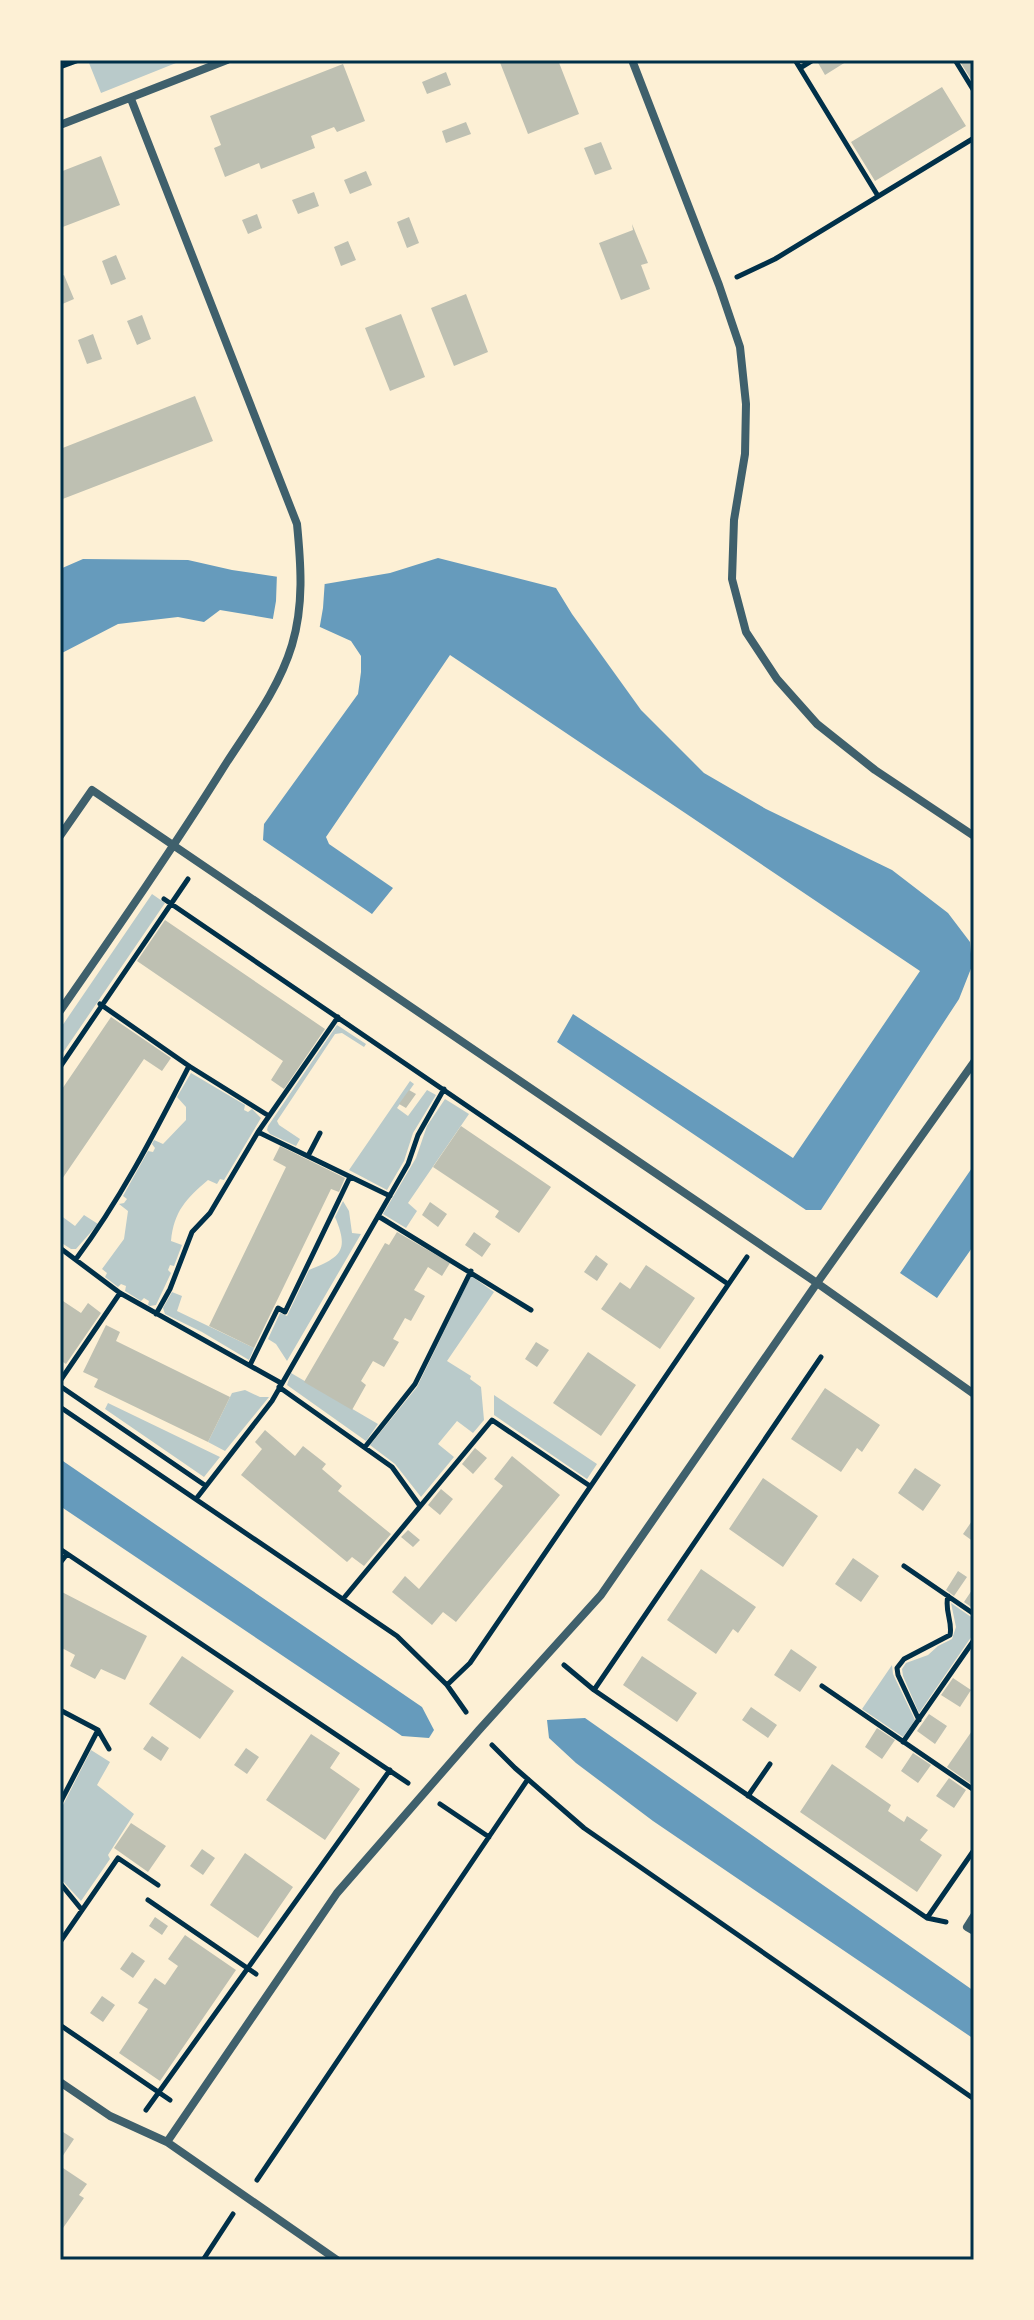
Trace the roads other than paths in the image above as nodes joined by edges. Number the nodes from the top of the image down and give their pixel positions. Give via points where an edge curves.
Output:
1 (227, 60) edge
2 (632, 60) edge
3 (131, 99) junction
4 (60, 125) edge
5 (60, 836) edge
6 (974, 836) edge
7 (174, 847) junction
8 (60, 1011) edge
9 (974, 1062) edge
10 (817, 1283) junction
11 (974, 1394) edge
12 (974, 1916) edge
13 (970, 1929) edge
14 (60, 2082) edge
15 (167, 2142) junction
16 (337, 2260) edge

1 - 3 street
2 - 6 street via 740,347 745,454 734,520 732,579 746,632 777,679 817,724
3 - 4 street
3 - 7 street via 297,524 302,573 292,645 272,690
5 - 7 street via 92,790
7 - 8 street
7 - 10 street
9 - 10 street
10 - 11 street
10 - 15 street via 601,1595 337,1893
12 - 13 street
14 - 15 street via 110,2116
15 - 16 street

